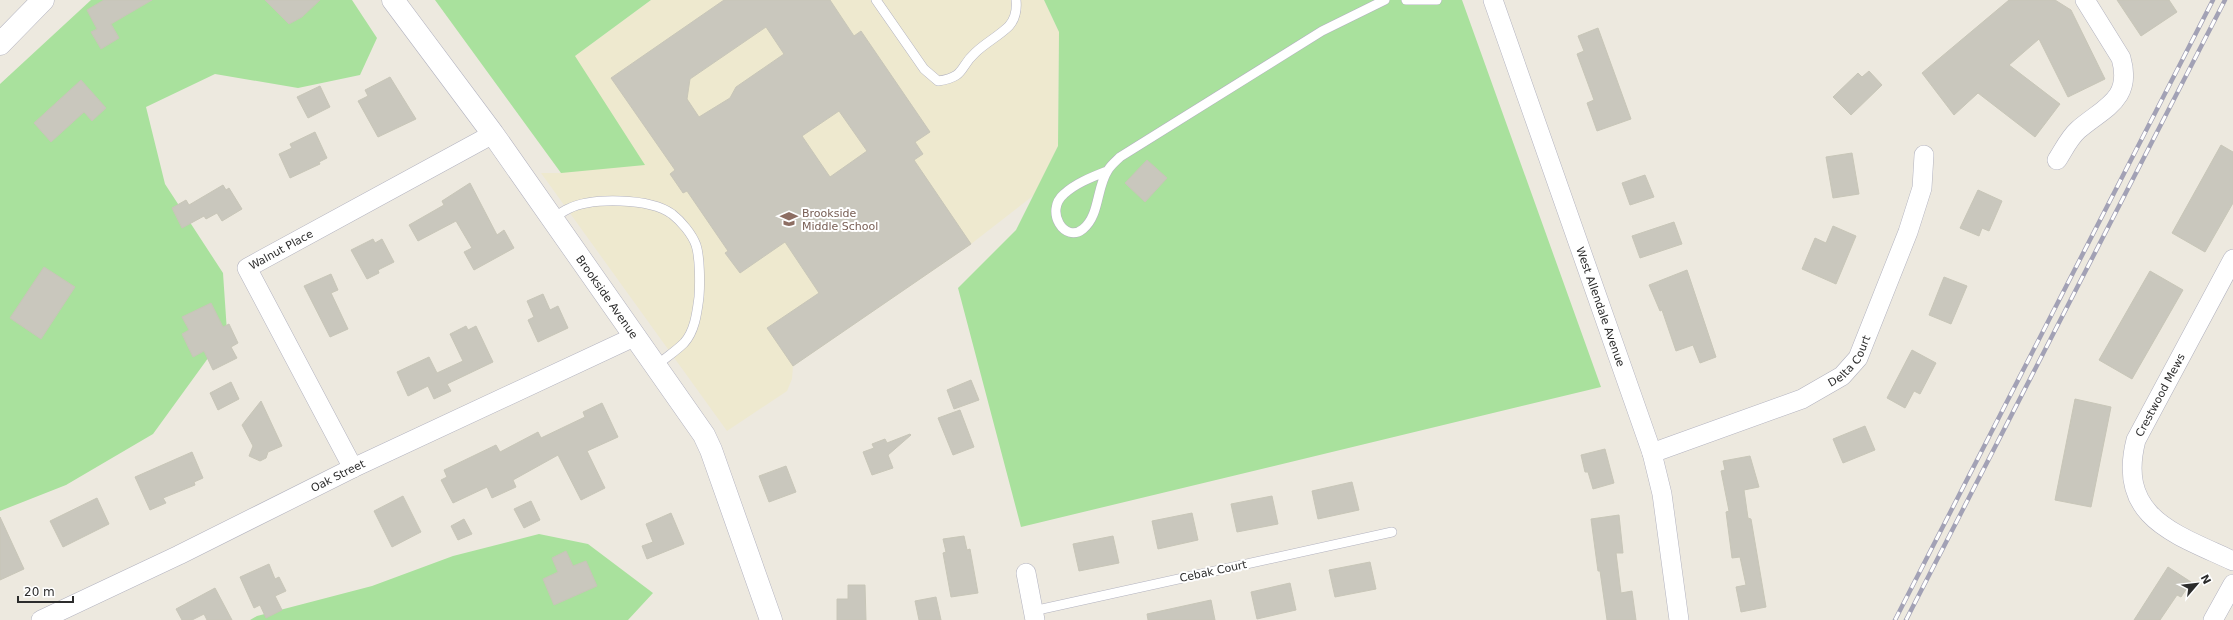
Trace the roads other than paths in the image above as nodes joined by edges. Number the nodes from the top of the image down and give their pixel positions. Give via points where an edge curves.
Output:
1 (43, 0) edge
2 (393, 0) edge
3 (876, 0) edge
4 (1016, 0) edge
5 (1385, 0) edge
6 (1406, 0) edge
7 (1437, 0) edge
8 (1493, 0) edge
9 (2085, 0) edge
10 (0, 44) edge
11 (493, 134) junction
12 (1924, 155) dead end
13 (2057, 160) dead end
14 (1107, 171) junction
15 (553, 219) junction
16 (2233, 259) edge
17 (636, 336) junction
18 (656, 366) junction
19 (1652, 453) junction
20 (353, 468) junction
21 (1392, 532) dead end
22 (2233, 561) edge
23 (1026, 573) dead end
24 (2233, 584) edge
25 (1034, 615) edge
26 (41, 620) edge
27 (771, 620) edge
28 (1679, 620) edge
29 (2213, 620) edge

1 - 10 main road
2 - 11 main road, Brookside Avenue
3 - 4 lane via 924,69 938,81 949,79 963,70 973,54 1009,25 1017,10
5 - 14 lane via 1322,31 1120,157
6 - 7 lane
8 - 19 street, West Allendale Avenue
9 - 13 street via 2121,58 2124,69 2123,84 2119,96 2077,131
11 - 15 main road, Brookside Avenue
11 - 20 street, Walnut Place via 247,268
12 - 19 street, Delta Court via 1922,188 1908,232 1858,358 1842,376 1802,399
14 - 14 lane via 1090,223 1081,231 1071,232 1059,225 1055,214 1057,203 1063,194 1086,179
15 - 17 main road, Brookside Avenue
15 - 18 lane via 568,208 610,200 649,205 671,213 685,228 696,246 700,288 698,311 685,342
16 - 22 street, Crestwood Mews via 2136,440 2131,458 2131,475 2136,494 2144,509 2156,522
17 - 18 main road, Brookside Avenue
17 - 20 street, Oak Street
18 - 27 main road, Brookside Avenue via 711,450
19 - 28 street, West Allendale Avenue via 1662,494
20 - 26 street, Oak Street via 179,555
21 - 25 lane, Cebak Court
23 - 25 street
24 - 29 street

